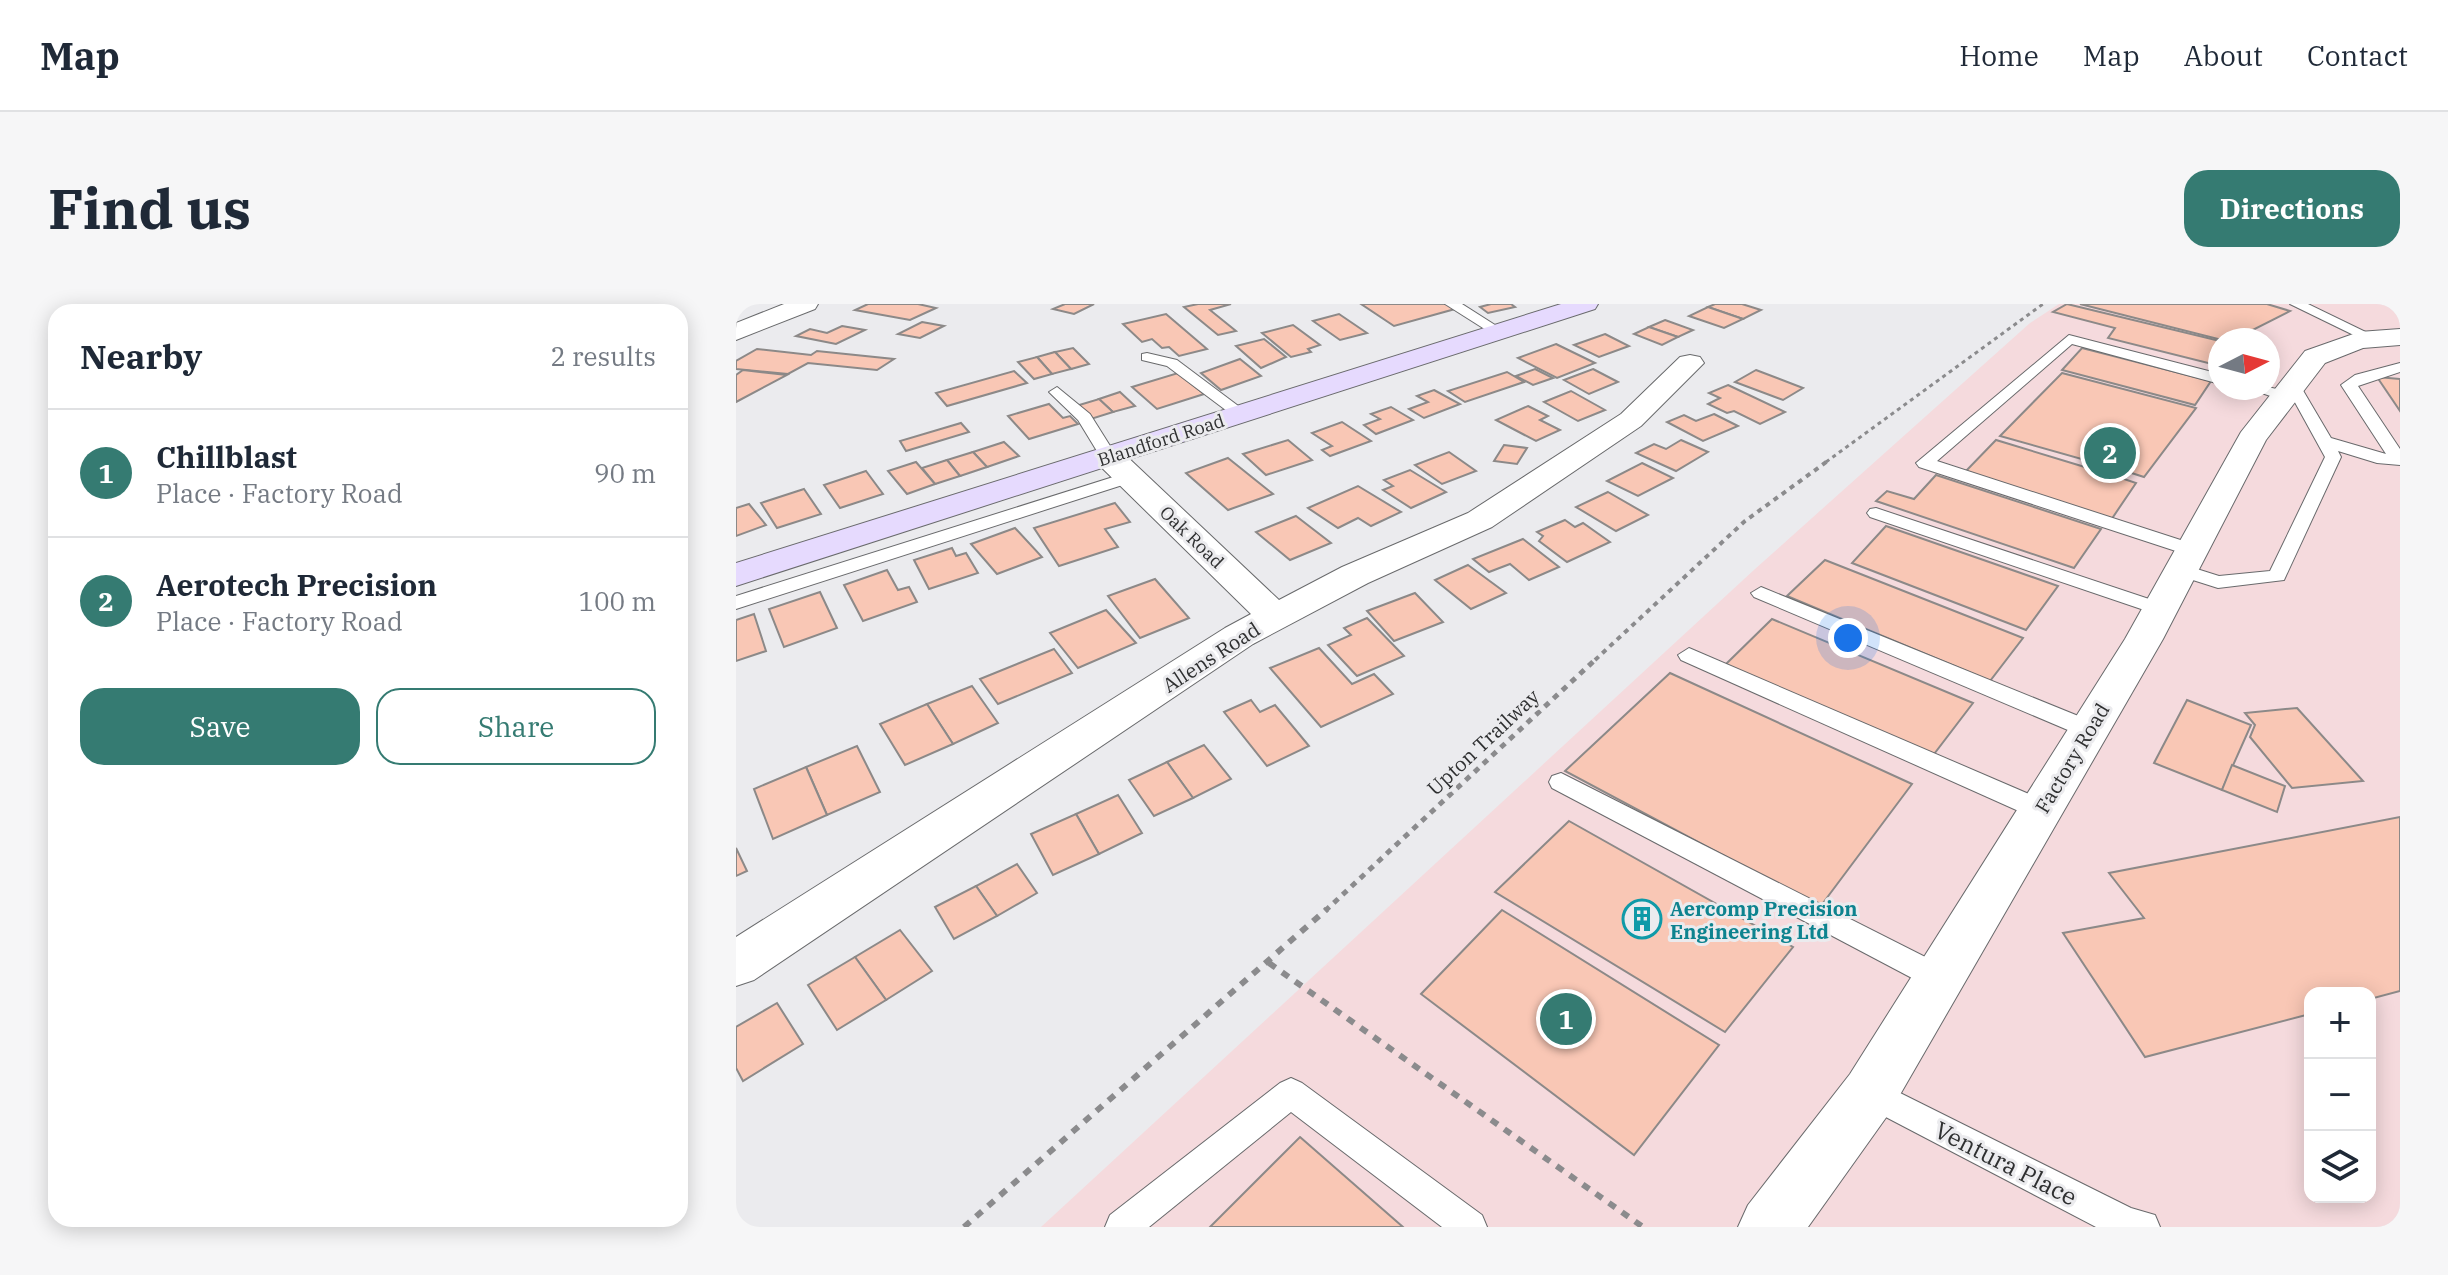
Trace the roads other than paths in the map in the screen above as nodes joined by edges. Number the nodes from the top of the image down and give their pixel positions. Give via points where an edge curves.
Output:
1 (806, 304) edge
2 (1452, 304) edge
3 (2297, 304) edge
4 (1564, 307) edge
5 (736, 332) edge
6 (1499, 332) junction
7 (2391, 348) edge
8 (1147, 357) dead end
9 (1690, 363) dead end
10 (2208, 376) edge
11 (2280, 387) edge
12 (2280, 391) edge
13 (1057, 392) dead end
14 (2272, 400) edge
15 (1241, 414) junction
16 (2327, 442) junction
17 (1119, 467) junction
18 (1876, 513) dead end
19 (2197, 568) junction
20 (736, 575) edge
21 (1761, 593) dead end
22 (736, 603) edge
23 (2160, 609) junction
24 (1275, 617) junction
25 (1689, 655) dead end
26 (2090, 730) junction
27 (1561, 782) dead end
28 (2041, 810) junction
29 (736, 964) edge
30 (1939, 978) junction
31 (1870, 1093) junction
32 (2133, 1226) edge
33 (1122, 1227) edge
34 (1470, 1227) edge
35 (1770, 1227) edge

1 - 5 street
2 - 6 lane
3 - 7 lane
4 - 6 main road, Blandford Road
6 - 15 main road, Blandford Road
7 - 11 street, Factory Road via 2359,340 2315,357
7 - 16 lane via 2349,385 2399,460
8 - 15 lane via 1172,363
9 - 24 street, Allens Road via 1631,420 1480,520
10 - 19 lane via 2069,339 1925,463
12 - 16 lane
13 - 17 lane via 1084,417
14 - 19 street, Factory Road
15 - 17 main road, Blandford Road
16 - 19 lane via 2333,457 2277,576
17 - 20 main road, Blandford Road
17 - 22 lane
17 - 24 street, Oak Road
18 - 23 lane
19 - 23 street, Factory Road
21 - 26 lane
23 - 26 street, Factory Road
24 - 29 street, Allens Road
25 - 28 lane
26 - 28 street, Factory Road
27 - 30 lane
28 - 30 street, Factory Road
30 - 31 street, Factory Road
31 - 32 lane, Ventura Place
31 - 35 street, Factory Road
33 - 34 lane via 1291,1093

